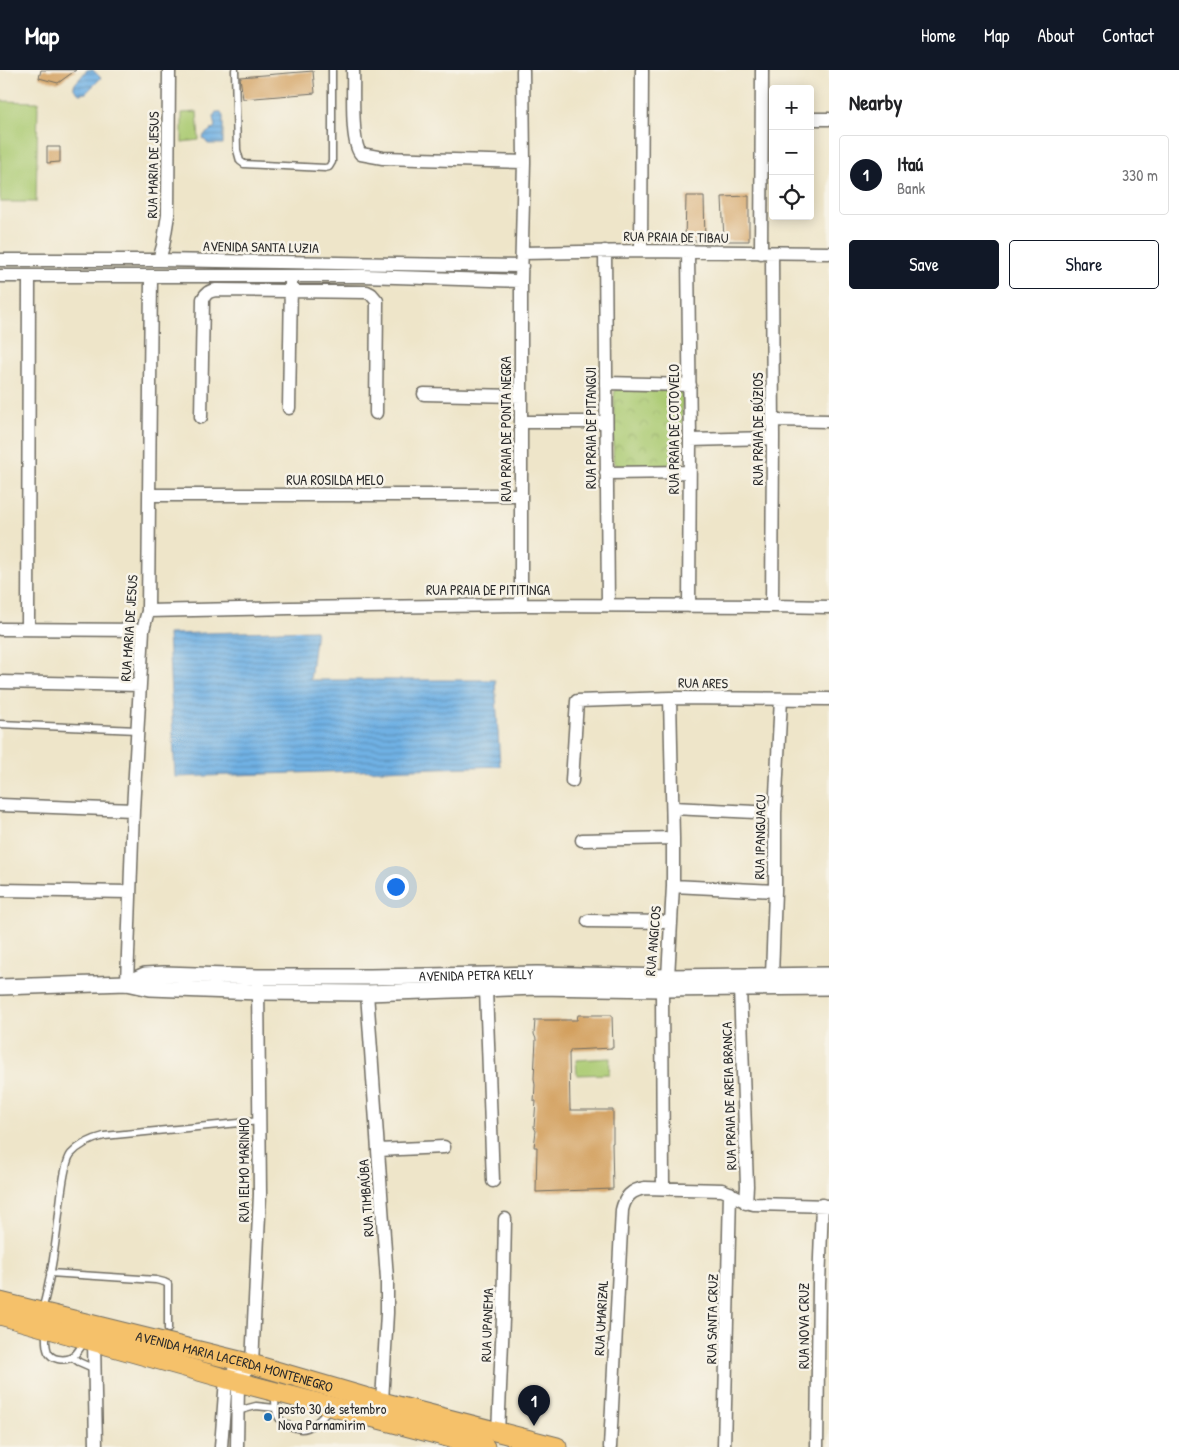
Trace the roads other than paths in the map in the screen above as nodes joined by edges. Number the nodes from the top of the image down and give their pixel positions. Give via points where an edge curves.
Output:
1 (169, 70) edge
2 (236, 70) edge
3 (332, 70) edge
4 (354, 70) edge
5 (523, 70) edge
6 (642, 70) edge
7 (762, 70) edge
8 (767, 119) edge
9 (814, 119) edge
10 (829, 119) edge
11 (524, 162) junction
12 (605, 251) junction
13 (641, 251) junction
14 (688, 252) junction
15 (522, 253) junction
16 (766, 253) junction
17 (829, 253) edge
18 (0, 260) edge
19 (159, 260) junction
20 (522, 266) junction
21 (0, 276) edge
22 (30, 276) junction
23 (151, 276) junction
24 (291, 276) junction
25 (521, 281) junction
26 (290, 291) junction
27 (606, 383) junction
28 (690, 384) junction
29 (424, 394) dead end
30 (521, 396) junction
31 (290, 408) dead end
32 (376, 413) dead end
33 (201, 417) dead end
34 (773, 420) junction
35 (829, 421) edge
36 (521, 422) junction
37 (606, 422) junction
38 (773, 438) junction
39 (690, 440) junction
40 (689, 472) junction
41 (606, 473) junction
42 (150, 495) junction
43 (521, 495) junction
44 (521, 605) junction
45 (608, 605) junction
46 (689, 606) junction
47 (772, 606) junction
48 (829, 607) edge
49 (148, 611) junction
50 (0, 629) edge
51 (28, 629) junction
52 (143, 630) junction
53 (0, 682) edge
54 (140, 685) junction
55 (670, 698) junction
56 (780, 699) junction
57 (829, 699) edge
58 (0, 724) edge
59 (138, 730) junction
60 (572, 781) dead end
61 (0, 805) edge
62 (673, 808) junction
63 (133, 810) junction
64 (775, 813) junction
65 (673, 838) junction
66 (582, 840) dead end
67 (673, 886) junction
68 (0, 890) edge
69 (775, 891) junction
70 (130, 892) junction
71 (588, 921) dead end
72 (671, 922) junction
73 (829, 975) edge
74 (772, 976) junction
75 (258, 977) junction
76 (127, 983) junction
77 (665, 983) junction
78 (0, 987) edge
79 (829, 987) edge
80 (740, 988) junction
81 (486, 989) junction
82 (258, 992) junction
83 (367, 992) junction
84 (260, 1121) junction
85 (444, 1147) dead end
86 (378, 1150) junction
87 (493, 1181) dead end
88 (663, 1188) junction
89 (730, 1193) junction
90 (746, 1203) junction
91 (826, 1205) edge
92 (505, 1219) dead end
93 (50, 1273) junction
94 (824, 1284) edge
95 (0, 1302) edge
96 (0, 1316) edge
97 (42, 1322) junction
98 (168, 1329) dead end
99 (90, 1340) junction
100 (72, 1357) junction
101 (247, 1363) junction
102 (95, 1369) junction
103 (232, 1381) junction
104 (275, 1400) junction
105 (382, 1402) junction
106 (332, 1407) junction
107 (237, 1411) junction
108 (498, 1432) junction
109 (96, 1447) edge
110 (221, 1447) edge
111 (237, 1447) edge
112 (485, 1447) edge
113 (556, 1447) edge
114 (610, 1447) edge
115 (724, 1447) edge
116 (817, 1447) edge

1 - 19 street, RUA MARIA DE JESUS via 168,216
2 - 3 lane via 236,150 240,161 244,164 325,168 332,162
4 - 11 street via 354,126 356,148 361,154
5 - 11 street, RUA PRAIA DE PONTA NEGRA
6 - 13 street
7 - 8 street, RUA PRAIA DE BÚZIOS
8 - 16 street, RUA PRAIA DE BÚZIOS
9 - 10 street
11 - 15 street, RUA PRAIA DE PONTA NEGRA
12 - 13 street, RUA PRAIA DE TIBAU
12 - 15 street, RUA PRAIA DE TIBAU
12 - 27 street, RUA PRAIA DE PITANGUI
13 - 14 street, RUA PRAIA DE TIBAU
14 - 16 street, RUA PRAIA DE TIBAU
14 - 28 street, RUA PRAIA DE COTOVELO
15 - 20 street, RUA PRAIA DE PONTA NEGRA
16 - 17 street, RUA PRAIA DE TIBAU
16 - 34 street, RUA PRAIA DE BÚZIOS
18 - 19 street, AVENIDA SANTA LUZIA
19 - 20 street, AVENIDA SANTA LUZIA
20 - 25 street, RUA PRAIA DE PONTA NEGRA
21 - 22 street, AVENIDA SANTA LUZIA
22 - 23 street, AVENIDA SANTA LUZIA
22 - 51 street
23 - 24 street, AVENIDA SANTA LUZIA
23 - 42 street, RUA MARIA DE JESUS
24 - 25 street, AVENIDA SANTA LUZIA
24 - 26 street
25 - 30 street, RUA PRAIA DE PONTA NEGRA
26 - 31 street
26 - 32 street via 367,292 374,296 377,301
26 - 33 street via 216,290 206,294 203,299
27 - 28 street
27 - 37 street, RUA PRAIA DE PITANGUI
28 - 39 street, RUA PRAIA DE COTOVELO
29 - 30 street
30 - 36 street, RUA PRAIA DE PONTA NEGRA
34 - 35 street
34 - 38 street, RUA PRAIA DE BÚZIOS
36 - 37 street
36 - 43 street, RUA PRAIA DE PONTA NEGRA
37 - 41 street, RUA PRAIA DE PITANGUI
38 - 39 street
38 - 47 street, RUA PRAIA DE BÚZIOS
39 - 40 street, RUA PRAIA DE COTOVELO
40 - 41 street
40 - 46 street, RUA PRAIA DE COTOVELO
41 - 45 street, RUA PRAIA DE PITANGUI
42 - 43 street, RUA ROSILDA MELO
42 - 49 street, RUA MARIA DE JESUS
43 - 44 street, RUA PRAIA DE PONTA NEGRA
44 - 45 street, RUA PRAIA DE PITITINGA
44 - 49 street, RUA PRAIA DE PITITINGA
45 - 46 street, RUA PRAIA DE PITITINGA
46 - 47 street, RUA PRAIA DE PITITINGA
47 - 48 street, RUA PRAIA DE PITITINGA
49 - 52 street, RUA MARIA DE JESUS
50 - 51 street
51 - 52 street
52 - 54 street, RUA MARIA DE JESUS
53 - 54 street
54 - 59 street, RUA MARIA DE JESUS
55 - 56 street, RUA ARES
55 - 60 street, RUA ARES via 577,701
55 - 62 street, RUA ANGICOS
56 - 57 street, RUA ARES
56 - 64 street, RUA IPANGUACU
58 - 59 lane
59 - 63 street, RUA MARIA DE JESUS
61 - 63 street
62 - 64 street
62 - 65 street, RUA ANGICOS
63 - 70 street, RUA MARIA DE JESUS
64 - 69 street, RUA IPANGUACU
65 - 66 street
65 - 67 street, RUA ANGICOS
67 - 69 street
67 - 72 street, RUA ANGICOS
68 - 70 street
69 - 74 street, RUA IPANGUACU
70 - 76 street, RUA MARIA DE JESUS
71 - 72 street
72 - 77 street, RUA ANGICOS
73 - 74 street, AVENIDA PETRA KELLY
74 - 77 street, AVENIDA PETRA KELLY
75 - 76 street, AVENIDA PETRA KELLY via 164,974 145,975
75 - 77 street, AVENIDA PETRA KELLY via 537,974
75 - 82 street, RUA IELMO MARINHO
76 - 78 street, AVENIDA PETRA KELLY
76 - 82 street, AVENIDA PETRA KELLY via 150,988
77 - 80 street, AVENIDA PETRA KELLY
77 - 81 street, AVENIDA PETRA KELLY
77 - 88 street, RUA ANGICOS
79 - 80 street, AVENIDA PETRA KELLY
80 - 90 street, RUA PRAIA DE AREIA BRANCA
81 - 83 street, AVENIDA PETRA KELLY
81 - 87 street
82 - 83 street, AVENIDA PETRA KELLY
82 - 84 street, RUA IELMO MARINHO
83 - 86 street, RUA TIMBAÚBA
84 - 93 lane via 104,1136 80,1146 70,1155 66,1168
84 - 101 street, RUA IELMO MARINHO via 260,1194
85 - 86 street
86 - 105 street, RUA TIMBAÚBA via 387,1279
88 - 89 street
88 - 114 street, RUA UMARIZAL via 637,1189 624,1201 622,1210
89 - 90 street
89 - 115 street, RUA SANTA CRUZ
90 - 91 street
91 - 94 street, RUA NOVA CRUZ
92 - 108 street, RUA UPANEMA
93 - 97 lane
93 - 98 lane via 164,1282 168,1284
94 - 116 street, RUA NOVA CRUZ
95 - 97 main road, AVENIDA MARIA LACERDA MONTENEGRO
96 - 97 main road, AVENIDA MARIA LACERDA MONTENEGRO
97 - 99 main road, AVENIDA MARIA LACERDA MONTENEGRO
97 - 100 lane via 50,1354 66,1360
97 - 101 main road, AVENIDA MARIA LACERDA MONTENEGRO
99 - 100 lane
99 - 102 street
99 - 103 main road, AVENIDA MARIA LACERDA MONTENEGRO
100 - 102 lane
101 - 103 street via 243,1373
101 - 105 main road, AVENIDA MARIA LACERDA MONTENEGRO
102 - 109 street
103 - 104 main road, AVENIDA MARIA LACERDA MONTENEGRO
103 - 107 street
103 - 110 street
104 - 106 main road, AVENIDA MARIA LACERDA MONTENEGRO
104 - 106 lane via 280,1420 285,1425 300,1429 314,1424
104 - 107 lane
105 - 108 main road, AVENIDA MARIA LACERDA MONTENEGRO
106 - 112 main road, AVENIDA MARIA LACERDA MONTENEGRO
107 - 111 street
108 - 113 main road, AVENIDA MARIA LACERDA MONTENEGRO

